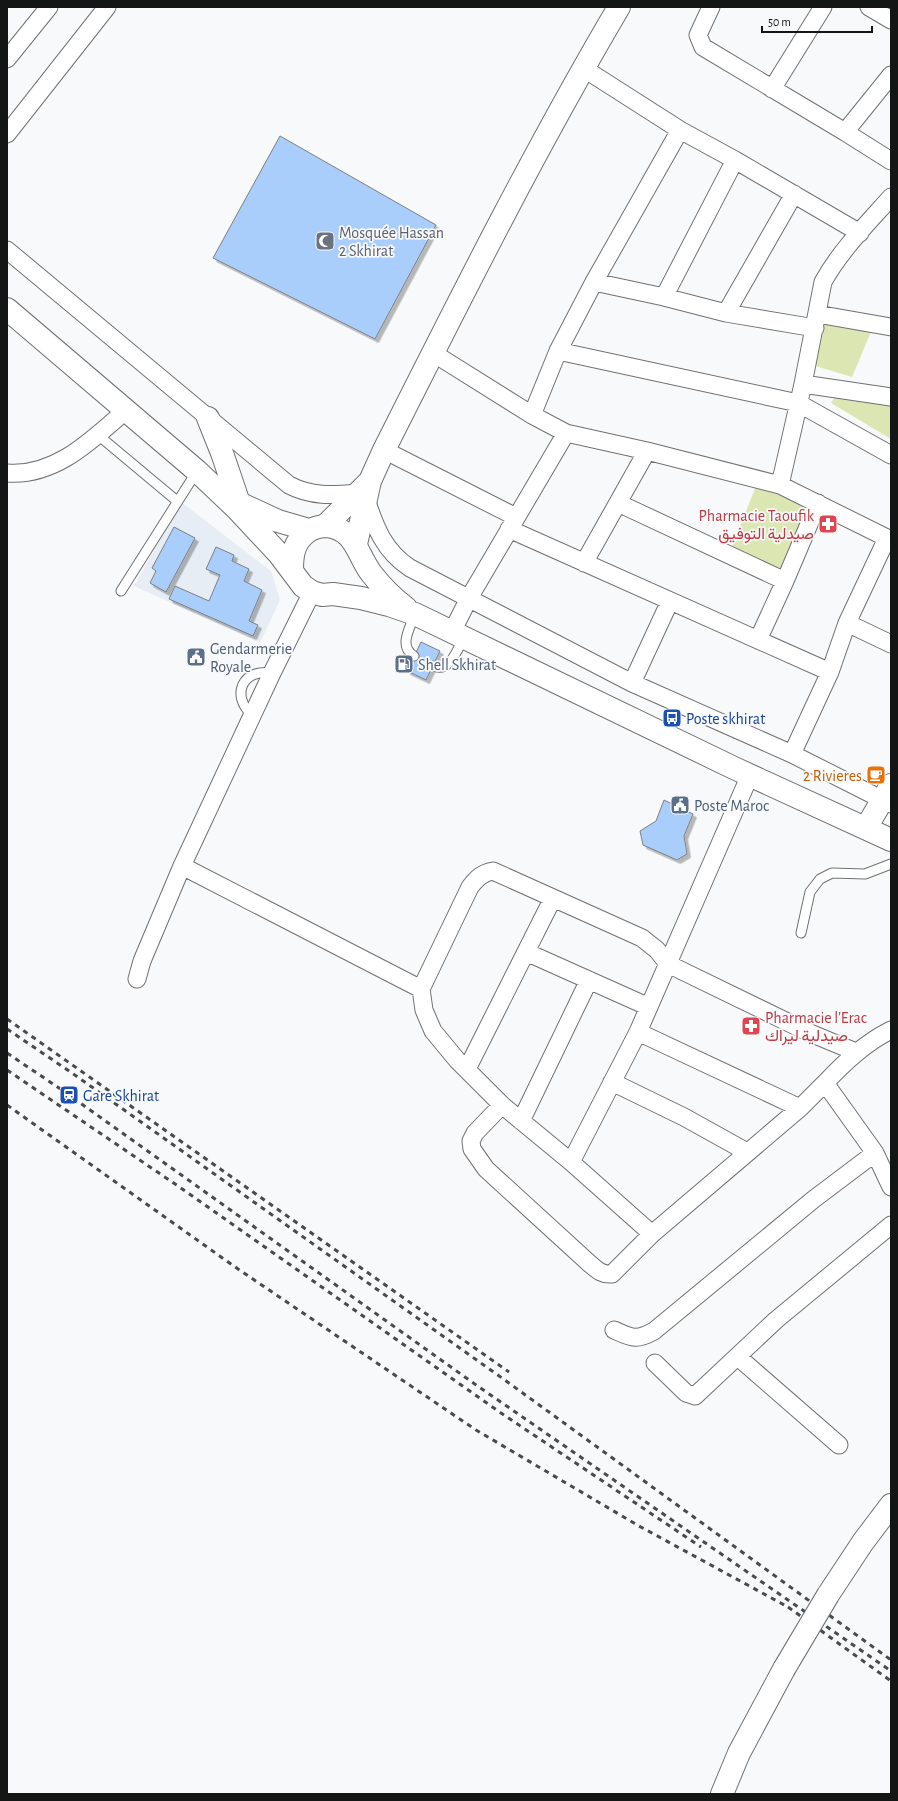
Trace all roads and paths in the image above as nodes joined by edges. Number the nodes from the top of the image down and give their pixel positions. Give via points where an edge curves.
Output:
1 (49, 7) edge
2 (619, 7) edge
3 (711, 7) edge
4 (823, 7) edge
5 (869, 7) edge
6 (103, 8) edge
7 (891, 20) edge
8 (7, 59) edge
9 (583, 68) junction
10 (891, 75) edge
11 (772, 89) junction
12 (680, 130) junction
13 (846, 132) junction
14 (7, 134) edge
15 (735, 160) junction
16 (891, 161) edge
17 (794, 194) junction
18 (891, 197) edge
19 (860, 233) junction
20 (7, 250) edge
21 (594, 282) junction
22 (664, 297) junction
23 (7, 309) edge
24 (726, 313) junction
25 (816, 321) junction
26 (891, 327) edge
27 (558, 351) junction
28 (433, 353) junction
29 (803, 384) junction
30 (891, 397) edge
31 (798, 403) junction
32 (125, 411) junction
33 (532, 414) junction
34 (208, 418) junction
35 (566, 433) junction
36 (98, 435) junction
37 (384, 450) junction
38 (647, 451) junction
39 (891, 455) edge
40 (197, 471) junction
41 (7, 473) edge
42 (780, 485) junction
43 (365, 491) junction
44 (230, 499) junction
45 (177, 501) junction
46 (618, 503) junction
47 (818, 503) junction
48 (512, 523) junction
49 (317, 528) junction
50 (889, 539) edge
51 (358, 549) junction
52 (584, 563) junction
53 (292, 570) junction
54 (785, 582) junction
55 (121, 591) dead end
56 (322, 593) junction
57 (469, 598) junction
58 (670, 601) junction
59 (415, 614) junction
60 (847, 623) junction
61 (458, 635) junction
62 (758, 640) junction
63 (891, 644) edge
64 (414, 656) dead end
65 (433, 666) dead end
66 (830, 672) junction
67 (632, 683) junction
68 (792, 754) junction
69 (750, 775) junction
70 (888, 796) edge
71 (866, 828) junction
72 (891, 840) edge
73 (891, 864) edge
74 (182, 866) junction
75 (553, 898) junction
76 (801, 933) dead end
77 (526, 952) junction
78 (668, 964) junction
79 (137, 980) dead end
80 (589, 980) junction
81 (421, 989) junction
82 (649, 1007) junction
83 (891, 1030) edge
84 (638, 1032) junction
85 (856, 1052) junction
86 (467, 1069) junction
87 (612, 1082) junction
88 (825, 1083) junction
89 (502, 1105) junction
90 (800, 1108) junction
91 (521, 1121) junction
92 (747, 1152) junction
93 (875, 1153) junction
94 (571, 1162) junction
95 (891, 1187) edge
96 (891, 1225) edge
97 (652, 1234) junction
98 (614, 1330) dead end
99 (738, 1357) junction
100 (655, 1363) dead end
101 (839, 1445) dead end
102 (891, 1505) edge
103 (722, 1794) edge

1 - 8 street
2 - 9 main road
3 - 11 street via 698,35 703,47
4 - 11 street
5 - 7 street
6 - 14 street
9 - 12 street
9 - 28 main road
10 - 13 street
11 - 13 street
12 - 15 street
12 - 21 street
13 - 16 street
15 - 17 street
15 - 22 street
17 - 19 street
17 - 24 street
18 - 19 street
19 - 25 street via 828,272 823,282
20 - 34 street
21 - 22 street
21 - 27 street
22 - 24 street
23 - 32 main road
24 - 25 street
25 - 26 street
25 - 29 street
27 - 31 street
27 - 33 street
28 - 33 street
28 - 37 main road
29 - 30 street
29 - 31 street
31 - 39 street
31 - 42 street
32 - 36 street
32 - 40 main road
33 - 35 street
34 - 43 street via 279,478 299,490 322,496
34 - 44 main road via 222,452
35 - 38 street
35 - 48 street
36 - 41 street via 59,462 28,472
36 - 45 lane
37 - 43 main road
37 - 48 street
38 - 42 street
38 - 46 street
40 - 44 main road
40 - 45 lane
42 - 47 street
43 - 49 main road
43 - 51 main road
43 - 57 street via 378,531 394,556 410,568
44 - 49 main road via 278,521
44 - 53 main road
45 - 55 lane
46 - 52 street
46 - 54 street
47 - 50 street
47 - 54 street
48 - 52 street
48 - 57 street
49 - 51 main road via 334,527 343,530 351,536
49 - 53 main road via 300,538 294,547
50 - 60 street
51 - 56 main road via 360,564 351,584 343,591
51 - 59 main road via 370,572 383,588
52 - 58 street
53 - 56 main road via 303,586
54 - 62 street
56 - 59 main road via 381,603
56 - 74 street via 272,673
57 - 61 street
57 - 67 street
58 - 62 street
58 - 67 street
59 - 61 main road
59 - 64 lane via 405,640 407,649
60 - 63 street
60 - 66 street
61 - 65 lane via 449,664 441,668
61 - 69 main road
62 - 66 street
66 - 68 street
67 - 68 street
68 - 70 street
69 - 71 main road
69 - 78 street
70 - 71 main road
71 - 72 main road
73 - 76 lane via 865,874 832,874 820,879 810,892
74 - 79 street via 142,961
74 - 81 street
75 - 77 street
75 - 78 street via 642,938 657,950
75 - 81 street via 493,871 481,875 470,887
77 - 80 street
77 - 86 street
78 - 82 street
78 - 85 street via 810,1033
80 - 82 street
80 - 91 street
81 - 86 street via 424,1010 433,1031
82 - 84 street
83 - 85 street
84 - 87 street
84 - 90 street
85 - 88 street
86 - 89 street
87 - 92 street
87 - 94 street
88 - 90 street
88 - 93 street
89 - 91 street
89 - 97 street via 475,1134 471,1141 472,1149 486,1169 594,1268 599,1272 612,1274
90 - 92 street
91 - 94 street
92 - 97 street
93 - 95 street
93 - 98 street via 814,1199 654,1331 646,1336 632,1338
94 - 97 street
96 - 99 street via 776,1320
99 - 100 street via 695,1396 686,1394
99 - 101 street
102 - 103 main road, bridge via 828,1595 784,1669 739,1753

